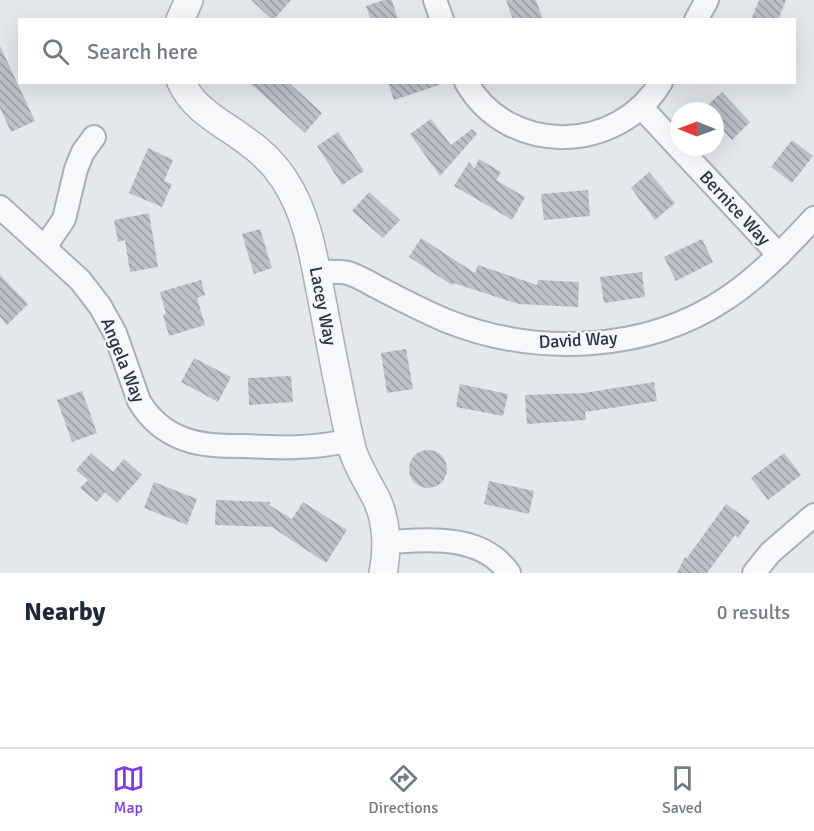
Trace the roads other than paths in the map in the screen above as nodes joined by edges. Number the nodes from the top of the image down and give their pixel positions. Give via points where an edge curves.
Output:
1 (189, 0) edge
2 (435, 0) edge
3 (707, 0) edge
4 (181, 18) edge
5 (441, 18) edge
6 (697, 18) edge
7 (182, 84) edge
8 (467, 84) edge
9 (660, 84) edge
10 (642, 108) junction
11 (94, 137) dead end
12 (0, 207) edge
13 (814, 218) edge
14 (45, 247) junction
15 (779, 255) junction
16 (316, 272) junction
17 (350, 440) junction
18 (814, 515) edge
19 (386, 542) junction
20 (383, 573) edge
21 (509, 573) edge
22 (754, 573) edge

1 - 4 street
2 - 5 street
3 - 6 street
7 - 16 street, Lacey Way via 200,108 261,152 282,177 299,204
8 - 10 street via 502,122 549,137 598,132
9 - 10 street
10 - 15 street, Bernice Way
11 - 14 street via 76,169 64,219
12 - 14 street, Angela Way
13 - 15 street, David Way
14 - 17 street, Angela Way via 80,280 100,306 115,333 139,401 167,430 190,441 215,446 298,448
15 - 16 street, David Way via 728,298 691,318 655,332 569,344 524,342 484,334 441,318 349,273
16 - 17 street, Lacey Way
17 - 19 street, Lacey Way via 355,460 381,510
18 - 22 street via 770,553
19 - 20 street, Lacey Way
19 - 21 street via 467,544 488,554

